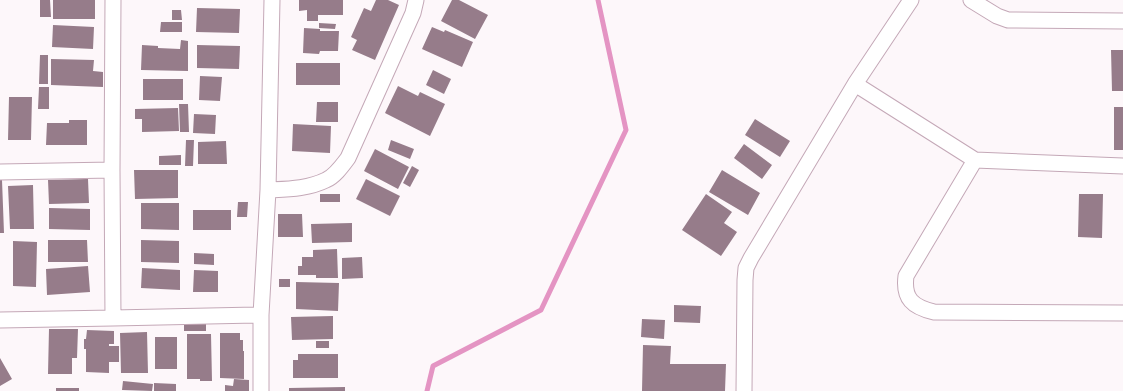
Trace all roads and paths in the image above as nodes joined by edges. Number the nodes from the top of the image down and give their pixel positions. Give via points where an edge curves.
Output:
1 (113, 0) edge
2 (272, 0) edge
3 (416, 0) edge
4 (911, 0) edge
5 (971, 0) edge
6 (1123, 21) edge
7 (855, 84) junction
8 (975, 160) junction
9 (1123, 166) edge
10 (112, 170) junction
11 (0, 172) edge
12 (268, 190) junction
13 (1123, 313) edge
14 (261, 315) junction
15 (113, 318) junction
16 (0, 320) edge
17 (261, 391) edge
18 (744, 391) edge

1 - 10 street
2 - 12 street
3 - 12 street via 413,13 348,158 340,169 327,180 301,188
4 - 7 street
5 - 6 street via 1008,20
7 - 8 street
7 - 18 street via 746,268
8 - 9 street
8 - 13 street via 906,276 906,293 912,302 934,312
10 - 11 street
10 - 15 street
12 - 14 street
14 - 15 street
14 - 17 street
15 - 16 street

